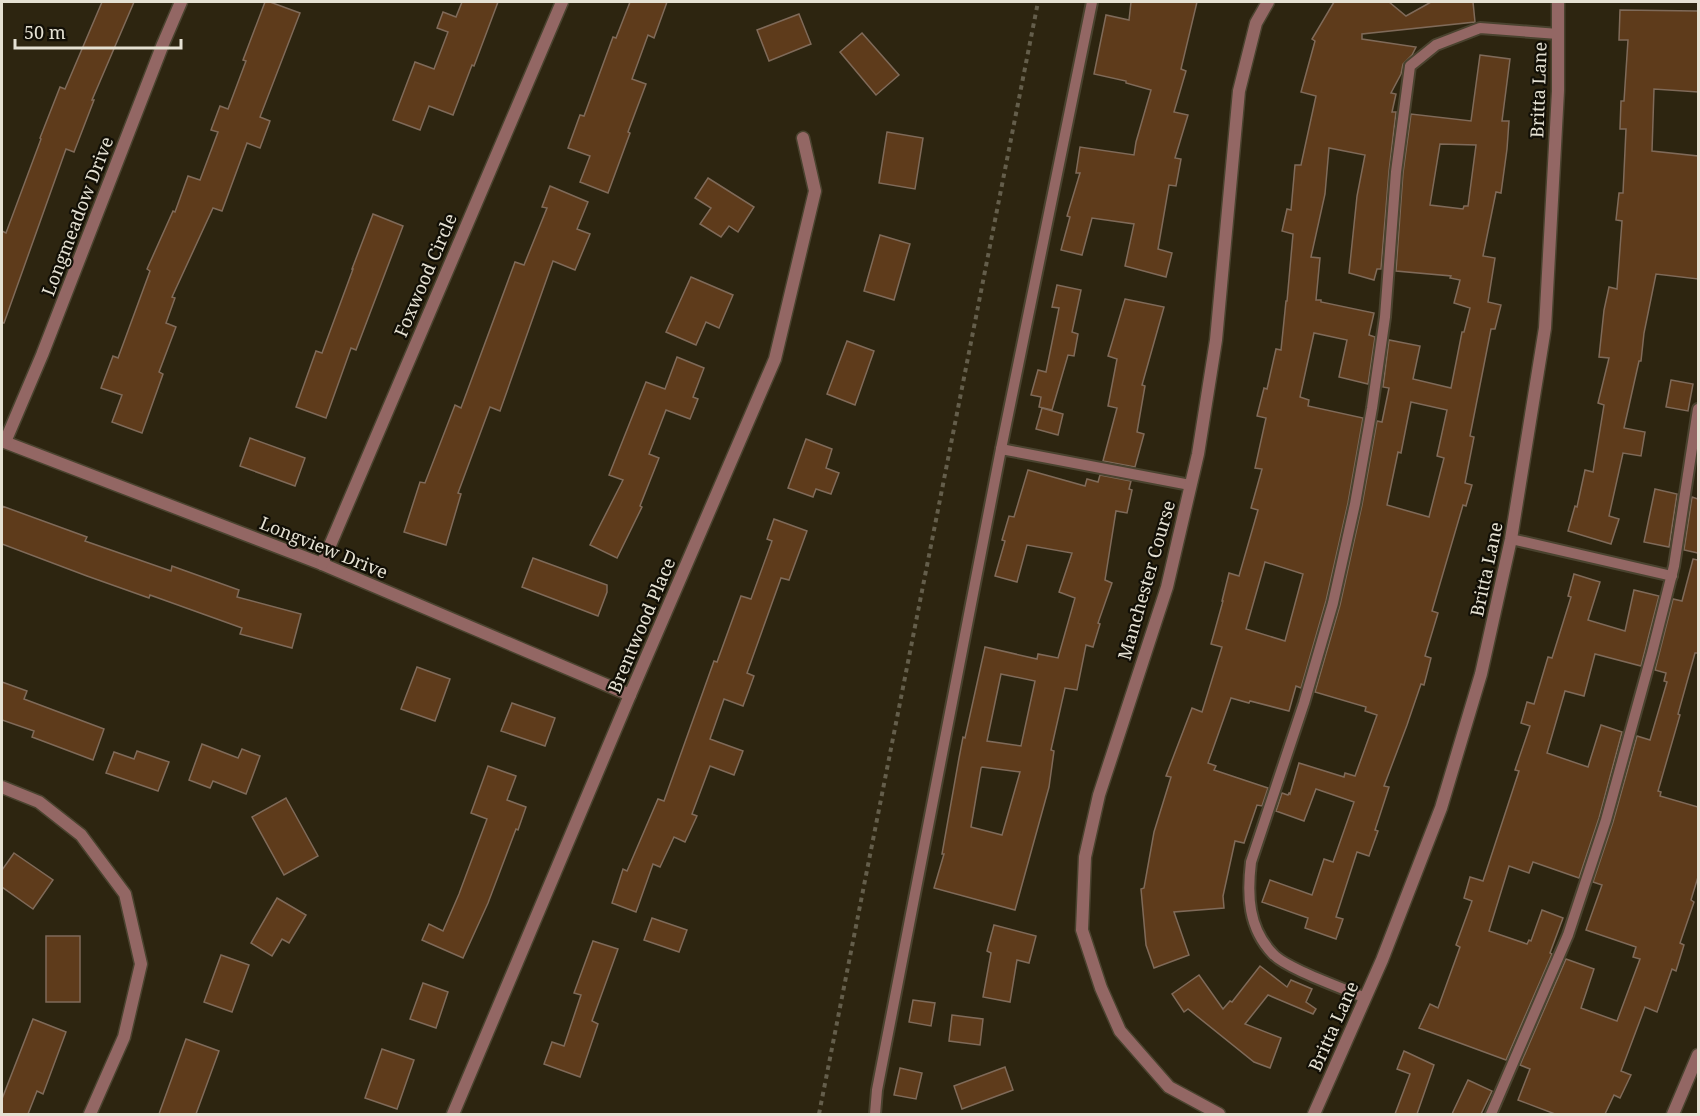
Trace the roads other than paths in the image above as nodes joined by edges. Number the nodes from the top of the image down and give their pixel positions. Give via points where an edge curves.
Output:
1 (181, 2) edge
2 (562, 2) edge
3 (1092, 2) edge
4 (1268, 2) edge
5 (1558, 2) edge
6 (1558, 34) junction
7 (803, 138) dead end
8 (1698, 409) edge
9 (3, 442) edge
10 (1001, 448) junction
11 (1190, 485) junction
12 (1511, 539) junction
13 (322, 564) junction
14 (1672, 576) junction
15 (630, 695) junction
16 (2, 787) edge
17 (1365, 998) junction
18 (1698, 1055) edge
19 (90, 1114) edge
20 (453, 1114) edge
21 (875, 1114) edge
22 (1219, 1114) edge
23 (1314, 1114) edge
24 (1491, 1114) edge
25 (1673, 1114) edge

1 - 9 street, Longmeadow Drive via 42,355
2 - 13 street, Foxwood Circle
3 - 10 lane
4 - 11 street, Manchester Course via 1256,23 1239,91 1216,340
5 - 6 street, Britta Lane
6 - 12 street, Britta Lane via 1545,328
6 - 17 lane via 1480,28 1436,45 1410,66 1396,172 1385,317 1355,504 1333,603 1251,862 1249,881 1250,911 1258,935 1274,955 1294,968
7 - 15 street, Brentwood Place via 815,191 775,359
8 - 14 lane
9 - 13 street, Longview Drive
10 - 11 lane
10 - 21 lane
11 - 22 street, Manchester Course via 1167,587 1099,795 1085,857 1082,930 1120,1031 1169,1087
12 - 14 lane
12 - 17 street, Britta Lane via 1481,674 1441,808
13 - 15 street, Longview Drive
14 - 24 lane via 1606,819 1568,935
15 - 20 street, Brentwood Place
16 - 19 street via 39,802 81,835 125,894 141,964 124,1037
17 - 23 street, Britta Lane
18 - 25 street

